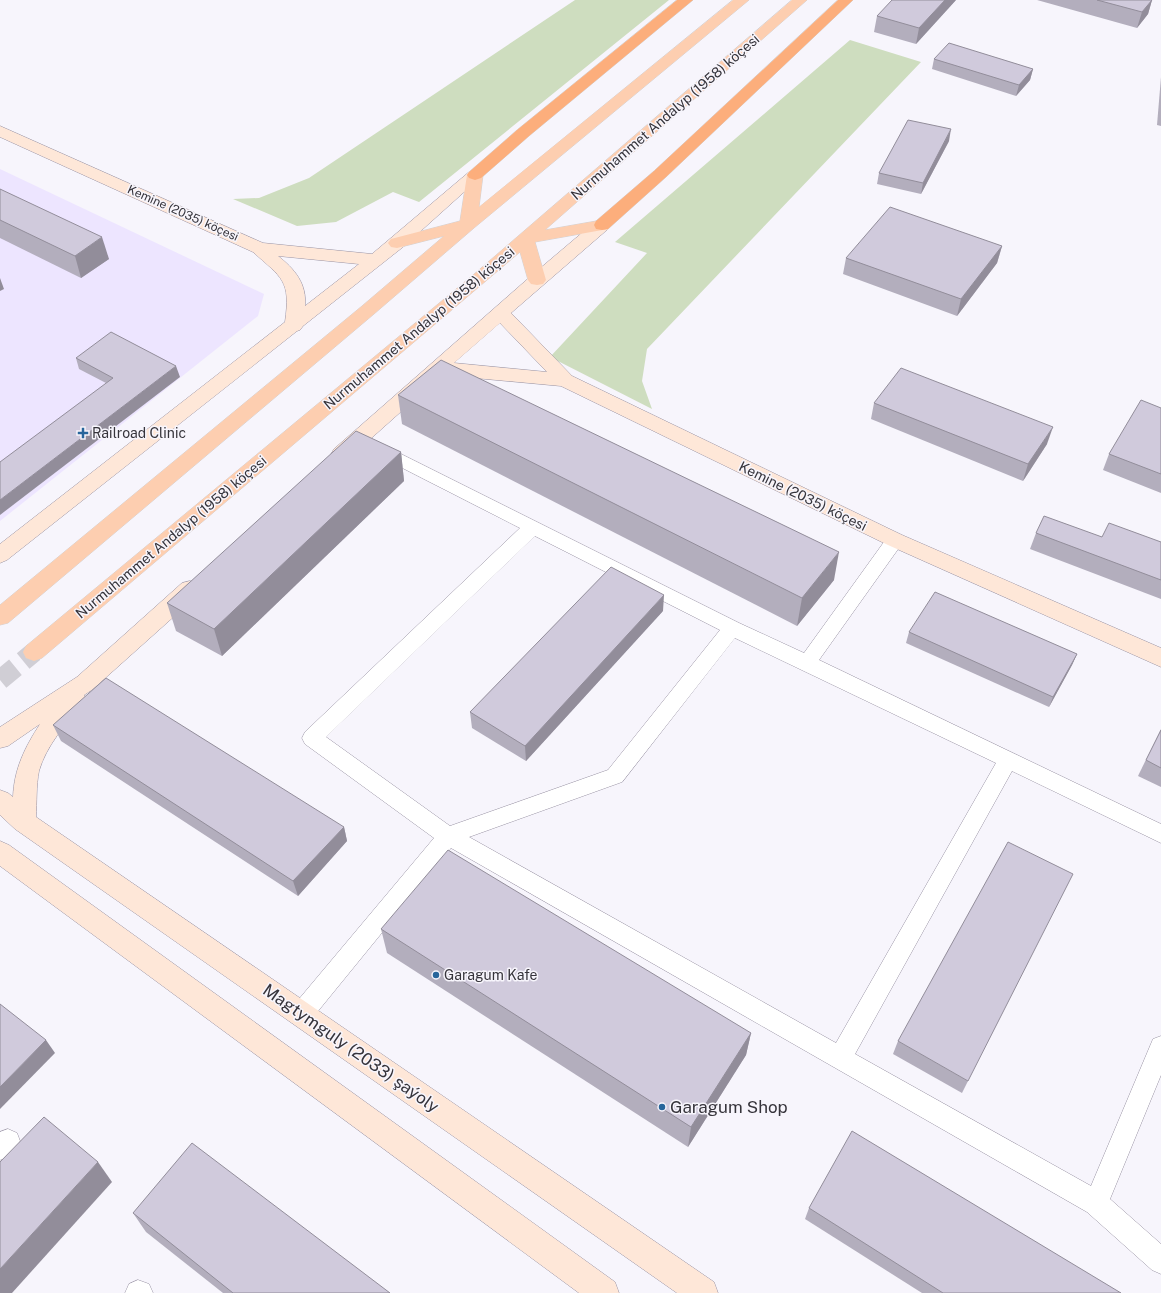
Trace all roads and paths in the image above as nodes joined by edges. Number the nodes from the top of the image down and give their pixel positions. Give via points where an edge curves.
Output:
1 (686, 0) edge
2 (742, 0) edge
3 (800, 0) edge
4 (846, 0) edge
5 (0, 131) edge
6 (476, 175) junction
7 (468, 224) junction
8 (602, 226) junction
9 (525, 239) junction
10 (397, 243) junction
11 (259, 248) junction
12 (375, 260) junction
13 (537, 280) junction
14 (501, 313) junction
15 (294, 326) junction
16 (438, 368) junction
17 (565, 380) junction
18 (377, 448) edge
19 (326, 468) edge
20 (533, 527) junction
21 (895, 540) junction
22 (0, 555) edge
23 (202, 578) edge
24 (0, 617) edge
25 (732, 628) junction
26 (34, 652) tunnel mouth
27 (1161, 658) edge
28 (807, 663) junction
29 (85, 684) junction
30 (0, 739) edge
31 (1008, 760) junction
32 (0, 800) edge
33 (24, 822) junction
34 (1161, 834) edge
35 (448, 836) junction
36 (0, 852) edge
37 (0, 870) edge
38 (30, 873) junction
39 (302, 1013) junction
40 (1161, 1047) edge
41 (840, 1059) junction
42 (1096, 1203) junction
43 (1161, 1260) edge
44 (604, 1293) edge
45 (703, 1293) edge

1 - 6 highway via 523,133
2 - 7 main road
3 - 9 main road, Nurmuhammet Andalyp (1958) köçesi
4 - 8 highway
5 - 11 main road, Kemine (2035) köçesi
6 - 7 main road
6 - 10 main road
7 - 10 main road
7 - 24 main road
8 - 9 main road
8 - 13 main road
9 - 13 main road
9 - 26 main road, Nurmuhammet Andalyp (1958) köçesi
10 - 12 main road
11 - 12 main road, Kemine (2035) köçesi
11 - 15 main road via 289,276 296,290
12 - 15 main road
13 - 14 main road
14 - 16 main road
14 - 17 main road
15 - 22 main road
16 - 17 main road, Kemine (2035) köçesi
16 - 19 main road
17 - 21 main road, Kemine (2035) köçesi
18 - 20 lane
20 - 25 lane
20 - 35 lane via 312,738
21 - 27 main road, Kemine (2035) köçesi
21 - 28 lane
23 - 29 main road
25 - 28 lane
25 - 35 lane via 615,776
28 - 31 lane
29 - 30 main road
29 - 33 main road via 44,737 30,765 25,791
31 - 34 lane
31 - 41 lane
32 - 33 main road, Magtymguly (2033) şaýoly
33 - 39 main road, Magtymguly (2033) şaýoly
35 - 39 lane
35 - 41 lane
36 - 38 main road
37 - 38 main road
38 - 44 main road
39 - 45 main road, Magtymguly (2033) şaýoly
40 - 42 lane
41 - 42 lane
42 - 43 lane

